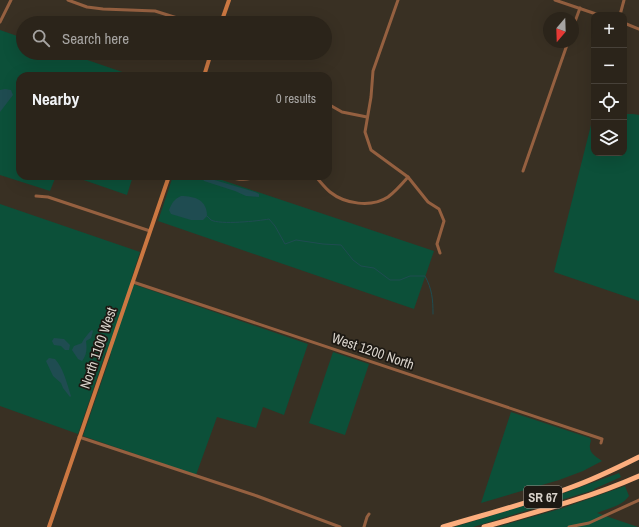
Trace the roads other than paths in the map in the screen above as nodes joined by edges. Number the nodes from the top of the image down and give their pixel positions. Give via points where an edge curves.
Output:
1 (12, 0) edge
2 (68, 0) edge
3 (229, 0) edge
4 (398, 0) edge
5 (555, 0) edge
6 (624, 0) edge
7 (580, 8) junction
8 (579, 12) edge
9 (591, 12) edge
10 (621, 12) edge
11 (171, 16) edge
12 (223, 16) edge
13 (0, 22) edge
14 (627, 25) edge
15 (639, 29) edge
16 (566, 48) edge
17 (209, 60) edge
18 (205, 72) edge
19 (332, 106) edge
20 (367, 117) junction
21 (523, 171) dead end
22 (408, 177) junction
23 (168, 180) edge
24 (318, 180) edge
25 (36, 196) dead end
26 (150, 231) junction
27 (440, 253) dead end
28 (133, 282) junction
29 (79, 437) junction
30 (601, 443) dead end
31 (639, 457) edge
32 (639, 476) edge
33 (639, 500) edge
34 (369, 514) dead end
35 (49, 527) edge
36 (340, 527) edge
37 (364, 527) edge
38 (443, 527) edge
39 (484, 527) edge
40 (569, 527) edge

1 - 13 street
2 - 11 street via 87,7 155,11
3 - 12 street
4 - 20 street via 373,71
5 - 7 street
6 - 10 street
7 - 8 street
7 - 9 street
14 - 15 street
16 - 21 street
17 - 18 street
19 - 20 street via 342,112
20 - 22 street via 365,132 371,150
22 - 24 street via 387,198 372,204 360,204 338,198
22 - 27 street via 428,202 439,209 444,221 437,244
23 - 26 street, North 1100 West
25 - 26 street via 48,197
26 - 28 street, North 1100 West
28 - 29 street, North 1100 West
28 - 30 street, West 1200 North via 602,439
29 - 35 street, North 1100 West
29 - 36 street via 257,496
31 - 38 highway, SR 67 via 574,487
32 - 39 highway, SR 67 via 572,501
33 - 40 street via 589,523
34 - 37 street

